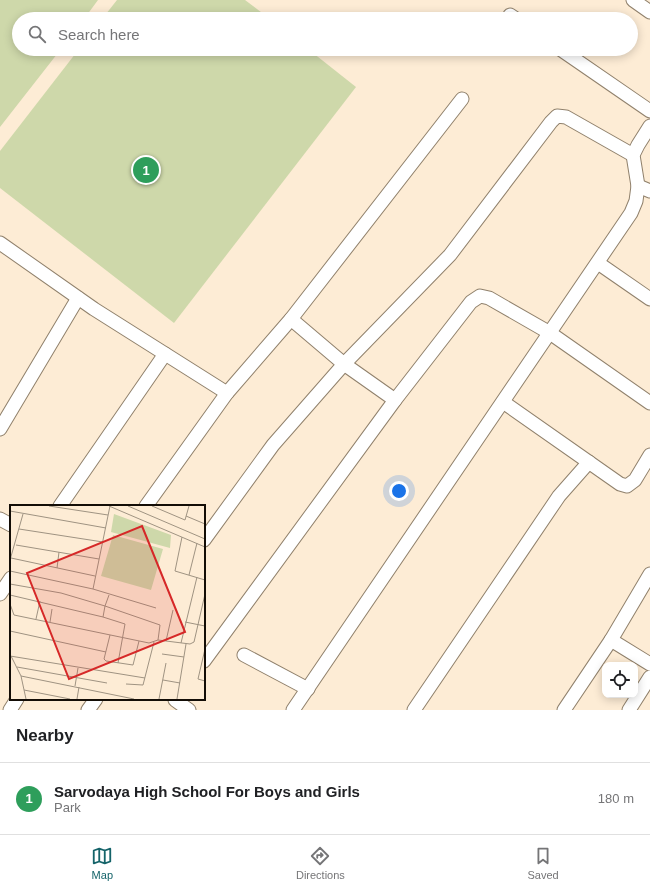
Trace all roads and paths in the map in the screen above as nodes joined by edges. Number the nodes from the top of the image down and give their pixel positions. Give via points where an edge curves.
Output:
1 (633, 0) edge
2 (650, 12) edge
3 (570, 56) edge
4 (462, 99) dead end
5 (650, 111) edge
6 (650, 126) edge
7 (633, 155) junction
8 (638, 186) junction
9 (650, 191) edge
10 (0, 243) edge
11 (598, 263) junction
12 (78, 298) junction
13 (650, 299) edge
14 (291, 319) junction
15 (550, 333) junction
16 (165, 354) junction
17 (344, 364) junction
18 (227, 393) junction
19 (395, 400) junction
20 (503, 402) junction
21 (650, 404) edge
22 (0, 429) edge
23 (650, 455) edge
24 (588, 462) junction
25 (61, 505) edge
26 (147, 505) edge
27 (0, 519) edge
28 (10, 524) edge
29 (205, 539) edge
30 (650, 574) edge
31 (10, 579) edge
32 (0, 594) edge
33 (611, 640) junction
34 (244, 655) dead end
35 (205, 660) edge
36 (650, 664) edge
37 (650, 677) edge
38 (308, 689) junction
39 (16, 700) edge
40 (95, 700) edge
41 (173, 703) edge
42 (10, 710) edge
43 (88, 710) edge
44 (189, 710) edge
45 (294, 710) edge
46 (414, 710) edge
47 (564, 710) edge
48 (628, 710) edge

1 - 2 street
3 - 5 street
4 - 14 street
6 - 7 street
7 - 8 street
7 - 17 street via 566,117 557,116 450,255
8 - 9 street
8 - 11 street via 631,213
10 - 12 street
11 - 13 street
11 - 15 street
12 - 16 street
12 - 22 street
14 - 17 street
14 - 18 street
15 - 19 street via 489,298 480,296 471,302
15 - 20 street
15 - 21 street
16 - 18 street
16 - 25 street
17 - 19 street
17 - 29 street via 273,445
18 - 26 street
19 - 35 street
20 - 24 street
20 - 38 street
23 - 24 street via 635,480 626,486
24 - 46 street via 559,496
27 - 28 street
30 - 33 street
31 - 32 street
33 - 36 street
33 - 47 street
34 - 38 street
37 - 48 street
38 - 45 street
39 - 42 street
40 - 43 street
41 - 44 street

